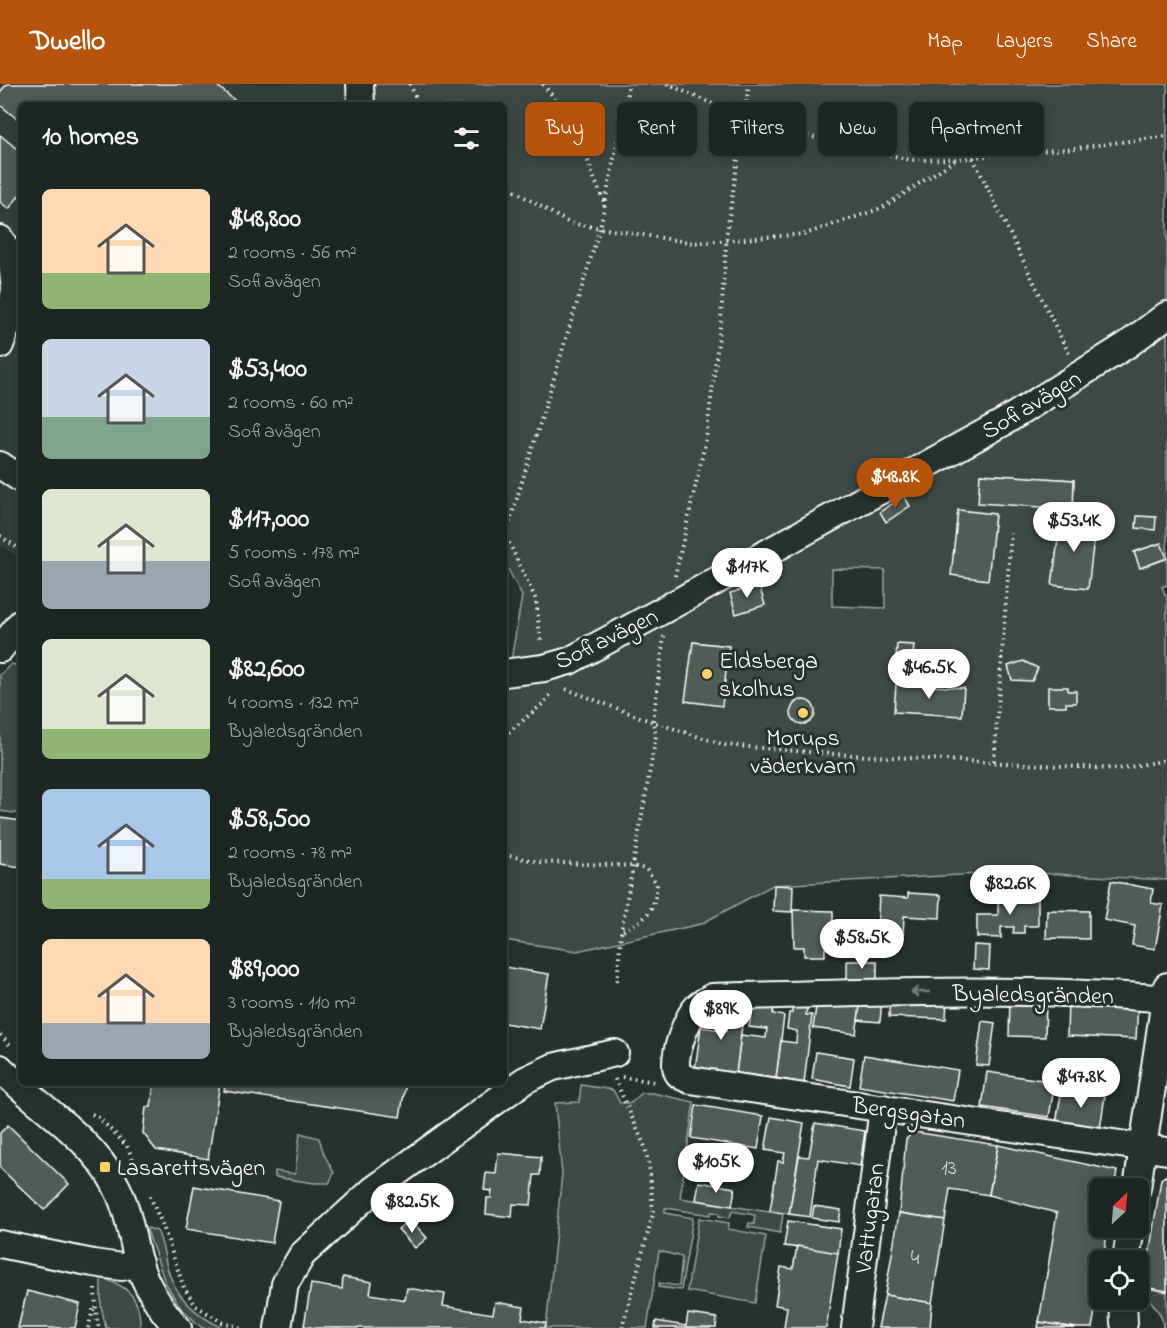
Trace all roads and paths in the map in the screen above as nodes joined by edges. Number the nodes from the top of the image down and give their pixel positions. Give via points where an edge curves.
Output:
1 (360, 84) edge
2 (410, 84) edge
3 (543, 84) edge
4 (629, 84) edge
5 (667, 84) edge
6 (748, 84) edge
7 (361, 102) edge
8 (418, 102) edge
9 (709, 102) edge
10 (745, 102) edge
11 (806, 135) edge
12 (1167, 136) edge
13 (738, 156) edge
14 (973, 158) junction
15 (956, 159) junction
16 (507, 187) edge
17 (605, 204) junction
18 (600, 228) junction
19 (0, 239) edge
20 (726, 241) junction
21 (1167, 315) edge
22 (0, 345) edge
23 (1079, 374) junction
24 (0, 465) edge
25 (18, 477) edge
26 (507, 528) edge
27 (1011, 533) dead end
28 (0, 536) edge
29 (507, 538) edge
30 (18, 548) edge
31 (667, 608) junction
32 (18, 627) edge
33 (0, 649) edge
34 (544, 668) junction
35 (507, 673) edge
36 (653, 722) junction
37 (507, 734) edge
38 (1167, 760) edge
39 (994, 761) junction
40 (507, 856) edge
41 (632, 866) junction
42 (621, 933) junction
43 (616, 983) dead end
44 (1166, 995) edge
45 (678, 1049) joint
46 (614, 1064) joint
47 (0, 1068) edge
48 (18, 1084) edge
49 (20, 1086) edge
50 (884, 1108) junction
51 (1155, 1149) edge
52 (1142, 1178) edge
53 (0, 1244) edge
54 (139, 1263) junction
55 (95, 1303) dead end
56 (176, 1327) edge
57 (88, 1328) edge
58 (278, 1328) edge
59 (622, 1328) edge
60 (855, 1328) edge

1 - 7 street
2 - 8 path
3 - 17 path via 575,124
4 - 17 path
5 - 9 path
6 - 10 path
11 - 15 path via 911,160
12 - 14 path
13 - 20 path
14 - 15 path
14 - 23 path
15 - 20 path via 882,208 805,234
16 - 18 path via 569,223
17 - 18 path
18 - 20 path via 693,243
18 - 26 path
19 - 22 street via 11,256 15,289
20 - 31 path via 706,439
21 - 23 street, Sofiavägen
23 - 31 street, Sofiavägen via 1004,422
24 - 25 street
27 - 39 path
28 - 30 path
29 - 34 path via 536,600
31 - 34 street, Sofiavägen via 569,661
31 - 36 path
32 - 33 street
34 - 35 street, Sofiavägen
36 - 37 path via 557,685 545,702
36 - 39 path via 725,745
36 - 41 path via 656,736
38 - 39 path via 1118,769
40 - 41 path via 540,862
41 - 42 path
41 - 42 path via 646,869 657,884 655,901 645,919
42 - 43 path
44 -> 45 street, Byaledsgränden via 914,992 712,997 698,1005 690,1016
44 - 51 street
45 - 50 street, Bergsgatan via 676,1071 690,1080
46 - 58 street via 553,1067 525,1080 373,1190 303,1255 285,1284
46 - 59 path via 645,1147 653,1214
47 - 48 street
49 - 54 street via 105,1167 123,1202
50 - 51 street, Bergsgatan
50 - 60 street, Vattugatan
51 - 52 street
53 - 54 street via 122,1267
54 - 56 street via 156,1299
55 - 57 path

